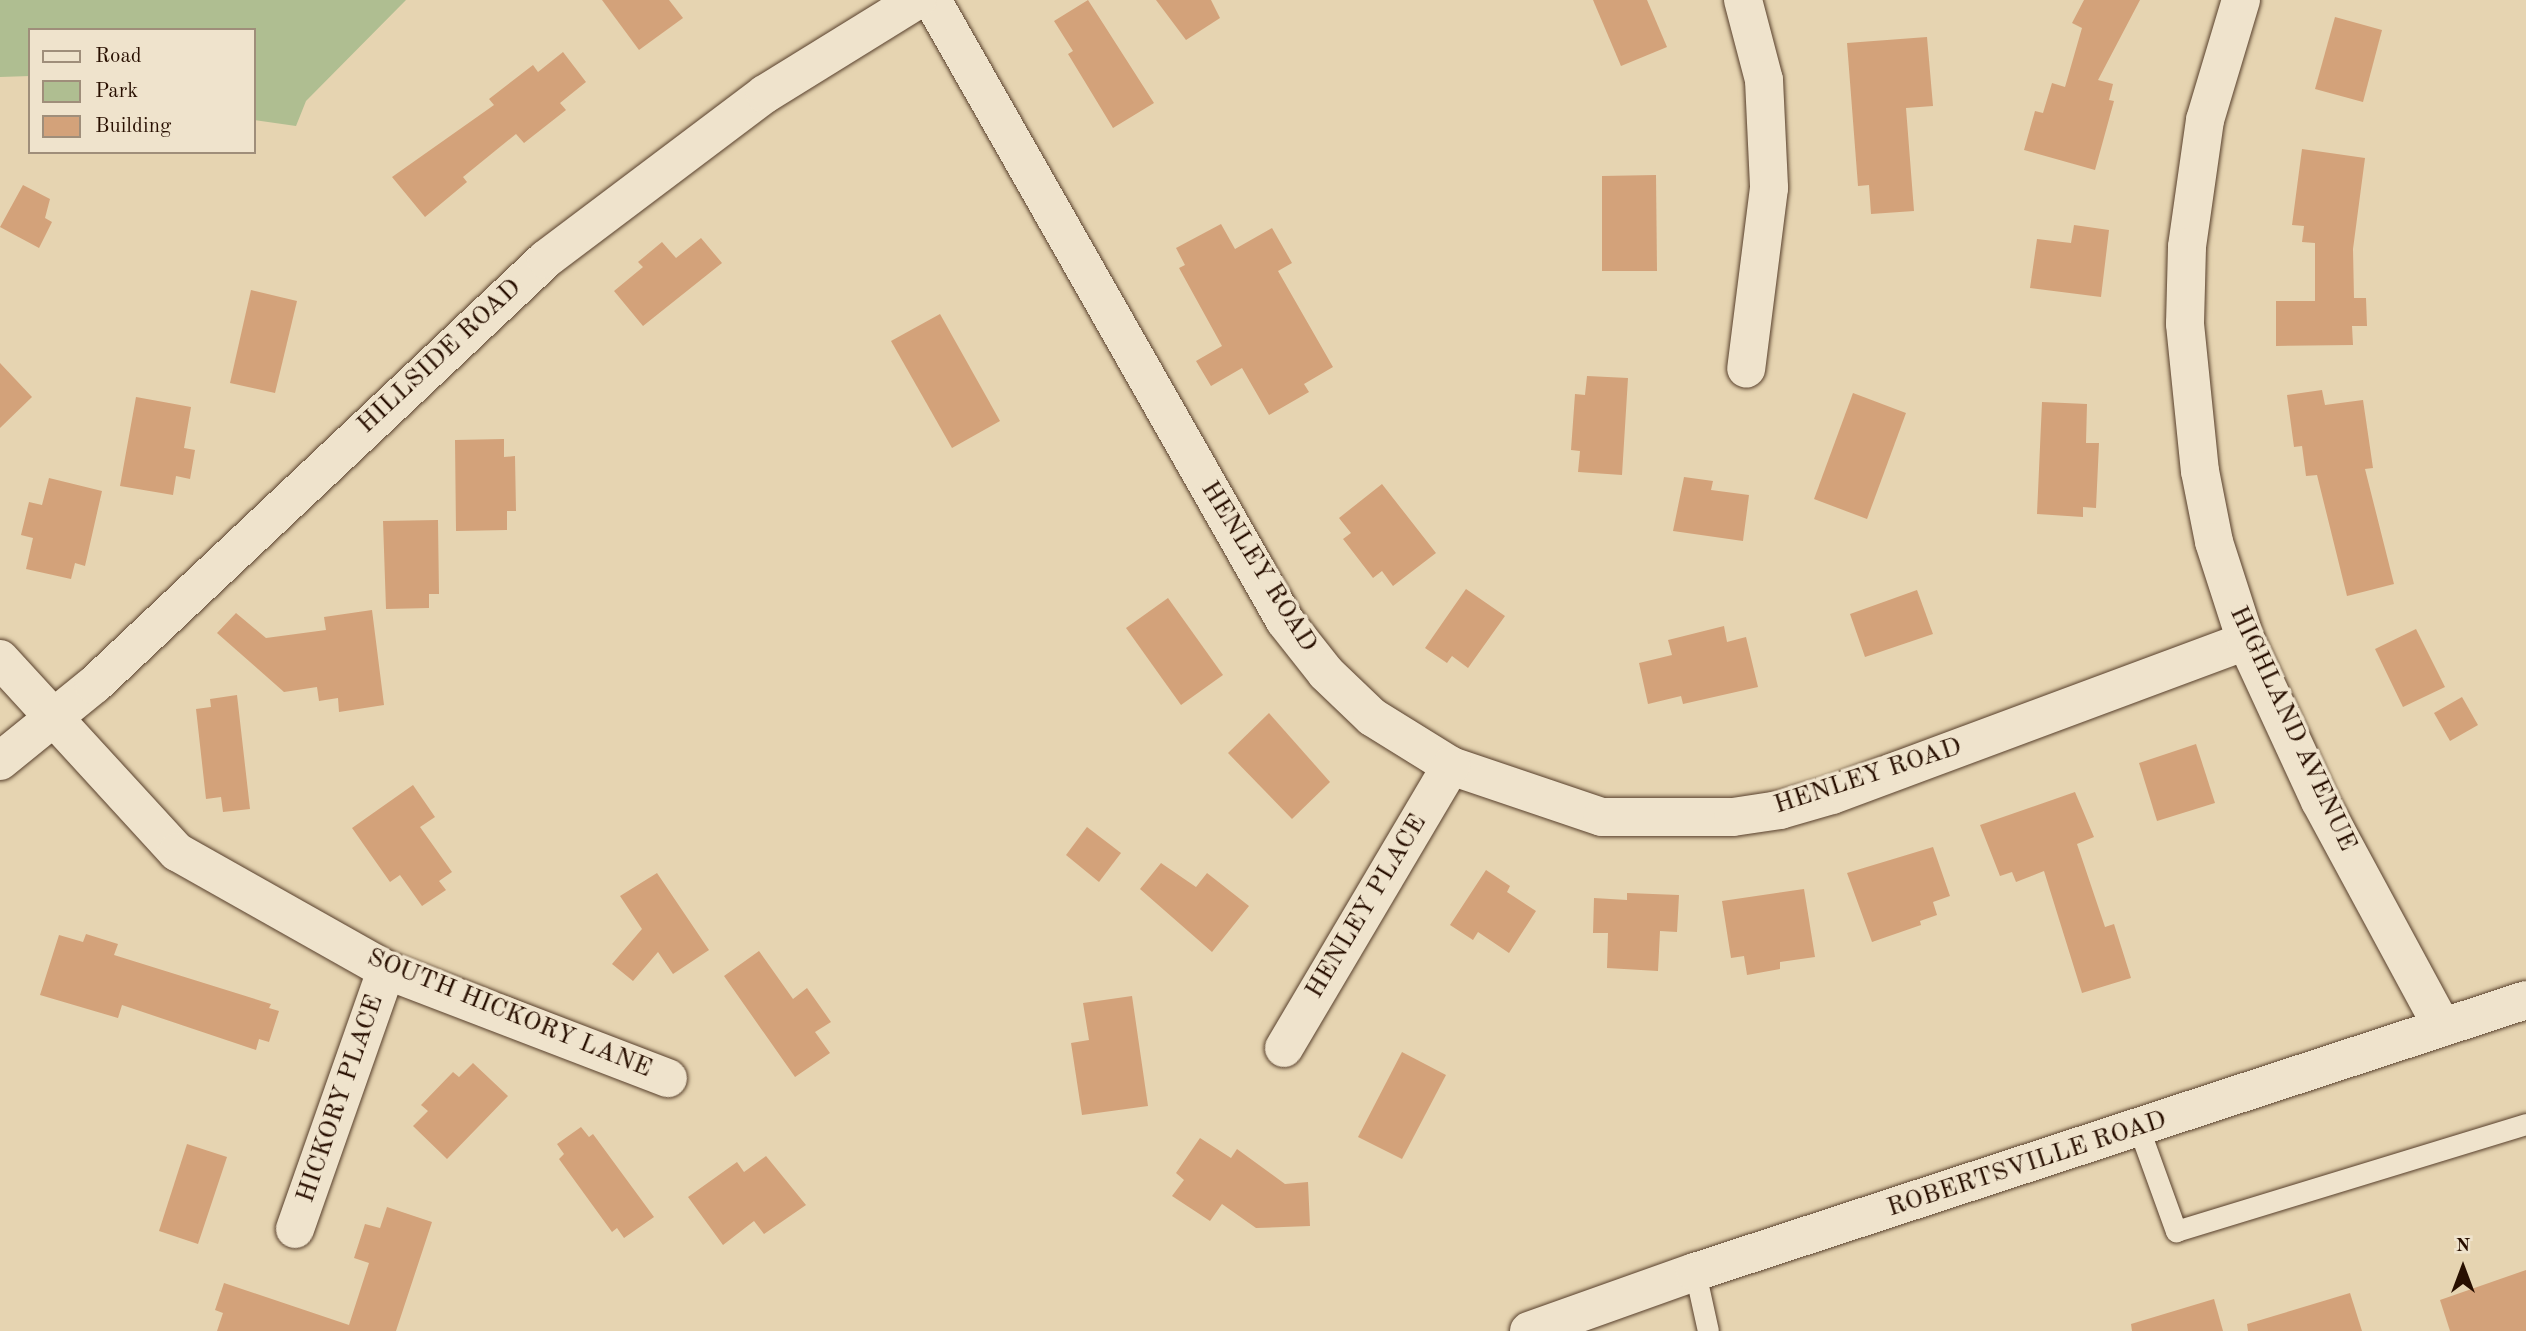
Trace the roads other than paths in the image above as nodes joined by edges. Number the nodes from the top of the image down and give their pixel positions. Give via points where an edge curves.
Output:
1 (917, 0) edge
2 (932, 0) edge
3 (1743, 0) edge
4 (2241, 0) edge
5 (1746, 369) dead end
6 (2246, 641) junction
7 (0, 659) edge
8 (54, 722) junction
9 (0, 761) edge
10 (1451, 766) junction
11 (386, 970) junction
12 (2526, 1000) edge
13 (2442, 1027) junction
14 (1284, 1048) dead end
15 (668, 1078) dead end
16 (2526, 1124) edge
17 (2139, 1129) junction
18 (295, 1229) dead end
19 (1695, 1272) junction
20 (1531, 1331) edge
21 (1708, 1331) edge

1 - 8 street, HILLSIDE ROAD via 765,94 547,260
2 - 10 street, HENLEY ROAD via 1285,621 1326,673 1372,717
3 - 5 street via 1764,80 1769,188
4 - 6 street, HIGHLAND AVENUE via 2211,97 2192,195 2185,324 2191,419 2202,483 2214,542
6 - 10 street, HENLEY ROAD via 1832,795 1780,810 1720,817 1602,817
6 - 13 street, HIGHLAND AVENUE via 2320,800
7 - 8 street, SOUTH HICKORY LANE
8 - 9 street, HILLSIDE ROAD
8 - 11 street, SOUTH HICKORY LANE via 177,852
10 - 14 street, HENLEY PLACE
11 - 15 street, SOUTH HICKORY LANE
11 - 18 street, HICKORY PLACE
12 - 13 street, ROBERTSVILLE ROAD
13 - 17 street, ROBERTSVILLE ROAD
16 - 17 lane via 2176,1231
17 - 19 street, ROBERTSVILLE ROAD
19 - 20 street, ROBERTSVILLE ROAD
19 - 21 lane

